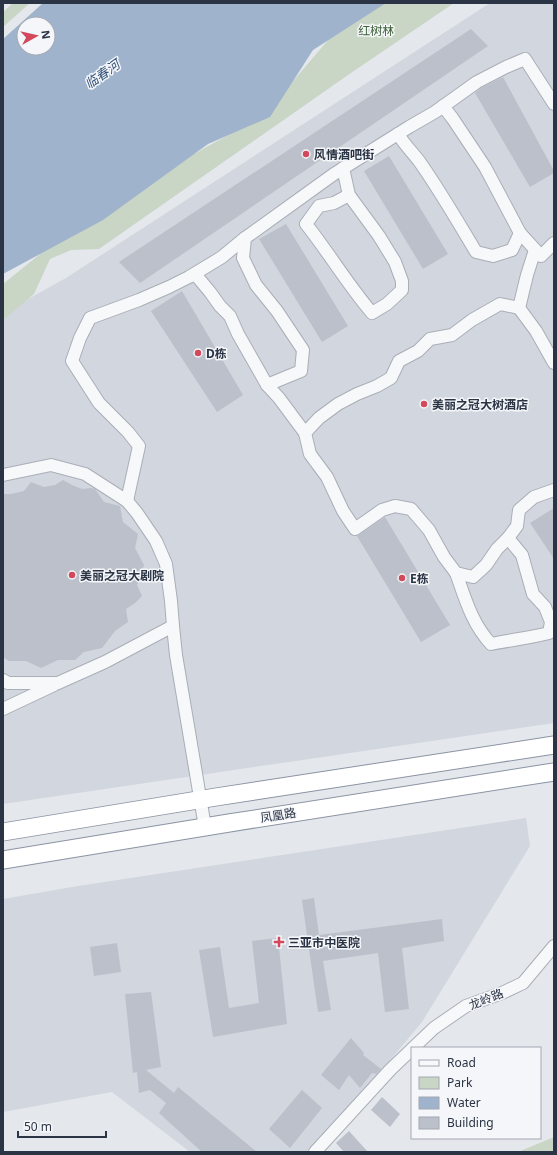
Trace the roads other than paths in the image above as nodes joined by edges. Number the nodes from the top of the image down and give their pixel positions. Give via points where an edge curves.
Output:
1 (554, 104) edge
2 (443, 106) junction
3 (398, 134) junction
4 (343, 168) junction
5 (349, 195) junction
6 (520, 232) junction
7 (245, 238) junction
8 (554, 243) edge
9 (535, 250) junction
10 (195, 274) junction
11 (519, 308) junction
12 (554, 363) edge
13 (267, 385) junction
14 (305, 433) junction
15 (3, 475) edge
16 (554, 490) edge
17 (127, 500) junction
18 (508, 538) junction
19 (456, 573) junction
20 (173, 626) junction
21 (3, 680) edge
22 (58, 683) junction
23 (3, 709) edge
24 (554, 744) edge
25 (554, 772) edge
26 (200, 799) junction
27 (205, 827) junction
28 (3, 832) edge
29 (3, 860) edge
30 (554, 946) edge
31 (413, 1047) edge
32 (411, 1049) edge
33 (315, 1152) edge

1 - 2 street via 525,59 477,82
2 - 3 street
2 - 6 street via 485,167
3 - 4 street
3 - 6 street via 419,161 476,252 493,256 512,250
4 - 5 street
4 - 7 street
5 - 5 street via 379,236 395,262 402,281 402,290 372,313 306,224 319,206 334,203
6 - 9 street
7 - 10 street
7 - 13 street via 243,258 256,285 303,350 301,371
8 - 9 street via 541,256
9 - 11 street
10 - 13 street via 230,316
10 - 17 street via 147,297 90,318 72,361 99,403 139,446
11 - 12 street
11 - 14 street via 500,304 452,335 430,339 418,351 399,361 391,378 338,404 319,418
13 - 14 street
14 - 19 street via 310,454 327,476 343,511 355,529 382,510 395,506 411,509 429,530
15 - 17 street via 50,465 84,474
16 - 18 street via 534,497 519,510 517,526
17 - 20 street via 156,541 166,564
18 - 19 street via 473,577
18 - 19 street via 522,555 533,594 545,607 551,622 549,633 491,644 469,611
20 - 22 street via 105,662
20 - 26 street
21 - 22 street via 8,683
22 - 23 street
24 - 26 highway
25 - 27 highway, 凤凰路
26 - 27 street
26 - 28 highway
27 - 29 highway, 凤凰路
30 - 31 street, 龙岭路 via 523,983 466,1006 434,1028
32 - 33 street, 龙岭路

